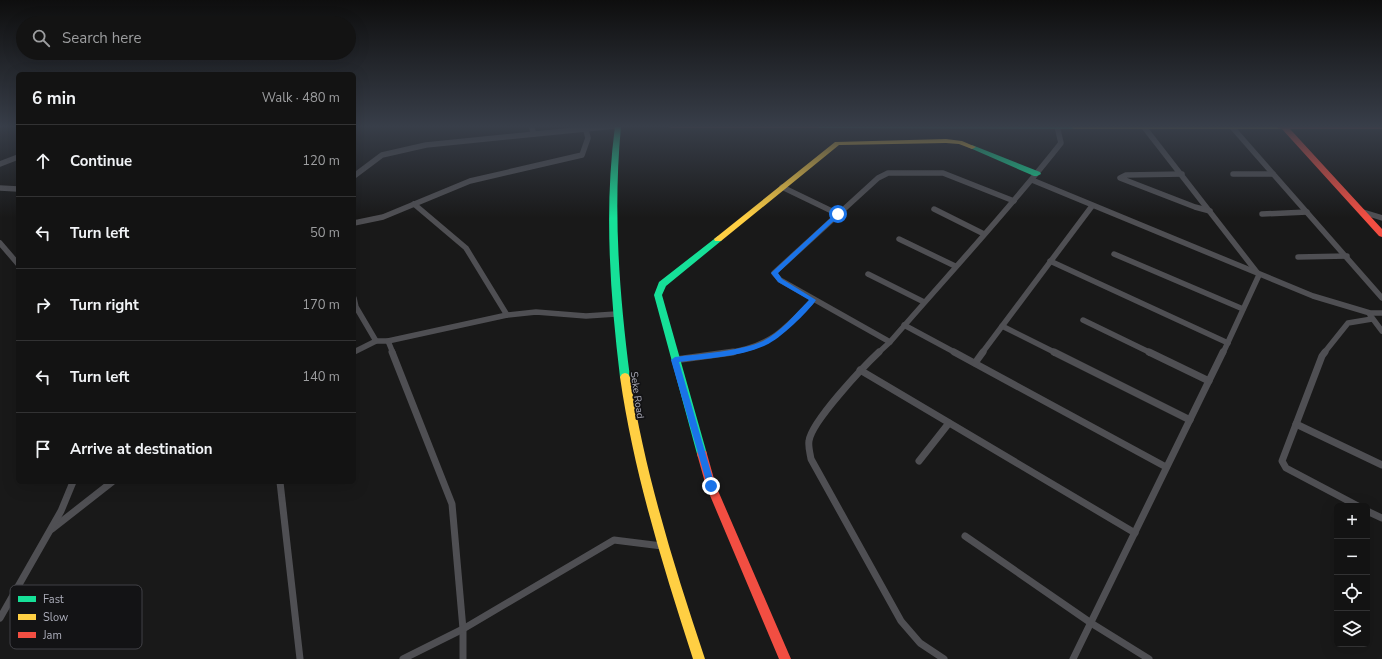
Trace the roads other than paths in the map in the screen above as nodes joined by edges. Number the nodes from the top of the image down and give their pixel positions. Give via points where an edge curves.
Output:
1 (380, 157) edge
2 (574, 157) edge
3 (613, 157) edge
4 (820, 157) edge
5 (991, 157) edge
6 (1051, 157) edge
7 (1168, 157) edge
8 (1258, 157) edge
9 (1312, 157) edge
10 (16, 158) edge
11 (0, 164) edge
12 (356, 174) edge
13 (1182, 174) junction
14 (1233, 174) dead end
15 (1273, 174) junction
16 (1034, 177) junction
17 (782, 187) junction
18 (0, 188) edge
19 (16, 189) edge
20 (1014, 201) junction
21 (414, 204) junction
22 (1092, 206) junction
23 (934, 209) dead end
24 (1210, 211) junction
25 (1307, 212) junction
26 (1363, 212) junction
27 (838, 214) junction
28 (1262, 214) dead end
29 (1382, 218) edge
30 (356, 223) edge
31 (984, 234) junction
32 (1382, 234) edge
33 (899, 239) dead end
34 (0, 243) edge
35 (1114, 254) dead end
36 (1347, 256) junction
37 (1298, 257) dead end
38 (1050, 261) junction
39 (16, 262) edge
40 (955, 266) junction
41 (868, 274) dead end
42 (1259, 275) junction
43 (1382, 298) edge
44 (813, 300) junction
45 (924, 302) junction
46 (356, 307) edge
47 (1244, 309) junction
48 (1382, 313) edge
49 (616, 314) junction
50 (507, 315) junction
51 (1371, 316) junction
52 (1083, 320) dead end
53 (904, 325) junction
54 (1002, 326) junction
55 (1382, 331) edge
56 (376, 341) junction
57 (388, 341) junction
58 (890, 342) junction
59 (1228, 343) junction
60 (356, 351) edge
61 (675, 360) junction
62 (975, 363) junction
63 (860, 370) junction
64 (1209, 381) junction
65 (1190, 420) junction
66 (949, 423) junction
67 (1296, 424) junction
68 (919, 461) dead end
69 (1382, 465) edge
70 (1166, 467) junction
71 (72, 484) edge
72 (109, 484) edge
73 (280, 484) edge
74 (1352, 503) edge
75 (1370, 512) edge
76 (1382, 518) edge
77 (48, 531) junction
78 (1135, 533) junction
79 (965, 536) dead end
80 (662, 546) junction
81 (18, 585) edge
82 (10, 600) edge
83 (0, 618) edge
84 (1091, 623) junction
85 (463, 629) junction
86 (300, 659) edge
87 (403, 659) edge
88 (463, 659) edge
89 (699, 659) edge
90 (785, 659) edge
91 (944, 659) edge
92 (1073, 659) edge
93 (1150, 659) edge

1 - 12 street
2 - 21 street via 470,181
3 - 49 main road, Seke Road via 611,250
4 - 17 main road
5 - 16 main road
6 - 16 street
7 - 13 street
8 - 15 street
9 - 26 main road
10 - 11 street
13 - 24 street
13 - 24 street via 1126,175 1120,178 1195,208
14 - 15 street
15 - 25 street
16 - 20 street
16 - 22 street
17 - 27 street
17 - 61 main road via 662,284 658,294
18 - 19 street
20 - 27 street via 943,173 888,173 878,178
20 - 31 street
21 - 30 street via 383,217
21 - 50 street via 466,248
22 - 38 street
22 - 42 street
23 - 31 street
24 - 42 street
25 - 28 street
25 - 36 street
26 - 29 street
26 - 32 main road
27 - 44 street via 774,273 780,280
31 - 40 street
33 - 40 street
34 - 39 street
35 - 47 street
36 - 37 street
36 - 43 street
38 - 54 street
38 - 59 street
40 - 45 street
41 - 45 street
42 - 47 street
42 - 51 street
44 - 58 street
44 - 61 street via 765,343 740,350
45 - 53 street
46 - 56 street
47 - 59 street
48 - 51 street
49 - 50 street via 586,316 536,312
49 - 80 main road, Seke Road via 634,438
50 - 57 street
51 - 55 street
51 - 67 street via 1348,323 1322,356
52 - 64 street
53 - 58 street
53 - 62 street
54 - 62 street
54 - 65 street
56 - 57 street
56 - 60 street
57 - 85 street via 452,504
58 - 63 street
59 - 64 street
61 - 90 main road via 711,486
62 - 70 street
63 - 66 street
63 - 91 street via 817,423 809,440 811,459 901,621 920,643
64 - 65 street
65 - 70 street
66 - 68 street
66 - 78 street
67 - 69 street
67 - 74 street via 1282,461 1286,468
70 - 78 street
71 - 77 street
72 - 77 street
73 - 86 street
75 - 76 street
77 - 81 street
78 - 84 street
79 - 84 street
80 - 85 street via 614,540
80 - 89 main road, Seke Road
82 - 83 street
84 - 92 street
84 - 93 street
85 - 87 street
85 - 88 street

